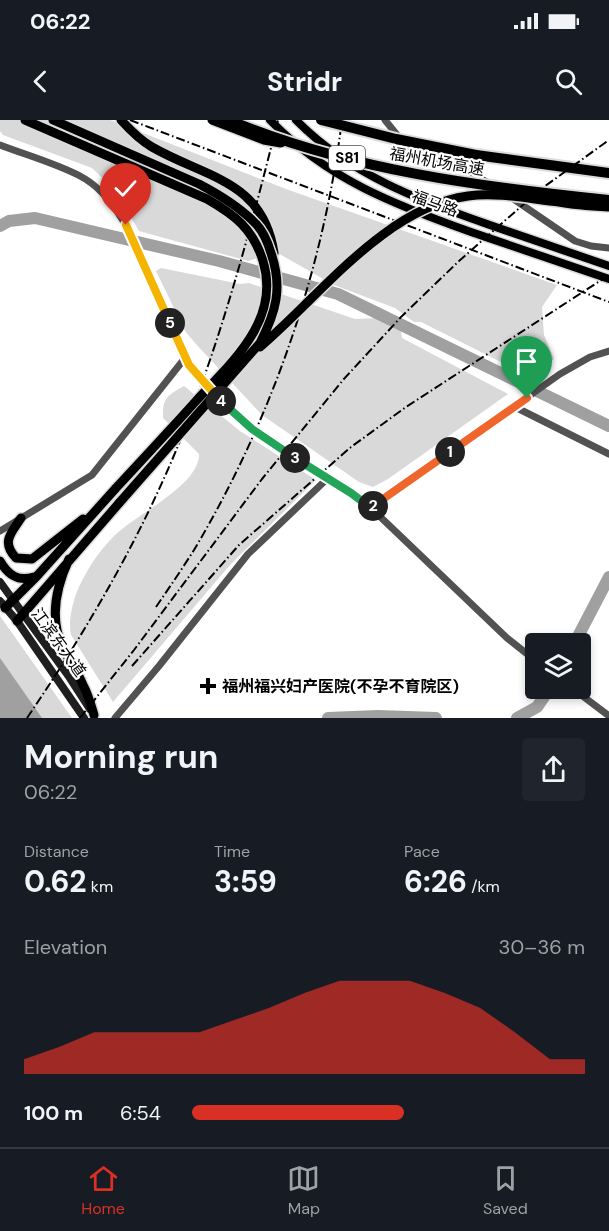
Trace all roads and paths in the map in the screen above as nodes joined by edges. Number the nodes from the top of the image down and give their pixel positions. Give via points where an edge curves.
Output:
1 (26, 120) edge
2 (53, 120) edge
3 (120, 120) edge
4 (212, 120) edge
5 (230, 120) edge
6 (296, 120) edge
7 (321, 120) edge
8 (326, 120) edge
9 (386, 120) edge
10 (270, 121) edge
11 (338, 125) junction
12 (0, 145) edge
13 (306, 147) junction
14 (609, 173) edge
15 (609, 200) edge
16 (609, 207) edge
17 (609, 248) edge
18 (609, 266) edge
19 (276, 267) junction
20 (609, 279) edge
21 (609, 351) edge
22 (185, 358) junction
23 (247, 358) junction
24 (515, 407) junction
25 (609, 454) edge
26 (328, 478) junction
27 (103, 503) junction
28 (371, 508) junction
29 (21, 518) junction
30 (0, 531) edge
31 (69, 559) junction
32 (0, 561) edge
33 (37, 576) junction
34 (0, 582) edge
35 (13, 600) junction
36 (2, 605) edge
37 (20, 618) junction
38 (525, 652) edge
39 (587, 699) edge
40 (609, 716) edge
41 (95, 717) edge
42 (84, 718) edge
43 (115, 718) edge

1 - 27 highway, bridge via 207,199 230,213 247,229 266,271 265,310 249,341
2 - 19 highway, bridge via 222,196 259,227
3 - 19 highway, bridge via 152,147 212,174 253,202 271,232
4 - 13 highway, bridge via 264,140
5 - 13 highway, 福州机场高速 / S81, bridge
6 - 18 main road, 福马路 via 342,158 401,192
7 - 11 highway, 福州机场高速 / S81, bridge
8 - 11 highway, bridge
9 - 17 street via 410,151 420,157 466,170 575,241
10 - 20 main road, 福马路 via 316,161 374,194
11 - 14 highway, 福州机场高速 / S81, bridge via 476,155
12 - 22 street via 81,176 112,202
13 - 15 highway, 福州机场高速 / S81, bridge via 383,167 468,182
16 - 23 highway, bridge via 498,196 469,195 443,201 415,213 371,245
19 - 23 highway, bridge via 278,291 272,320
21 - 24 street via 590,357
22 - 26 street via 244,422
22 - 29 street via 92,475
23 - 31 highway, bridge
24 - 25 street
24 - 28 street
26 - 28 street
26 - 43 street via 248,554
27 - 29 highway via 32,559 16,558 9,551 8,540
27 - 33 highway
28 - 38 street
29 - 30 street
31 - 37 highway
31 - 41 highway via 56,601 56,632 84,685
32 - 33 highway via 17,578
33 - 35 highway
34 - 35 main road, 江滨东大道
35 - 36 highway
35 - 37 main road, 江滨东大道
36 - 37 main road
37 - 41 main road, 江滨东大道 via 70,678
37 - 42 main road
39 - 40 street

